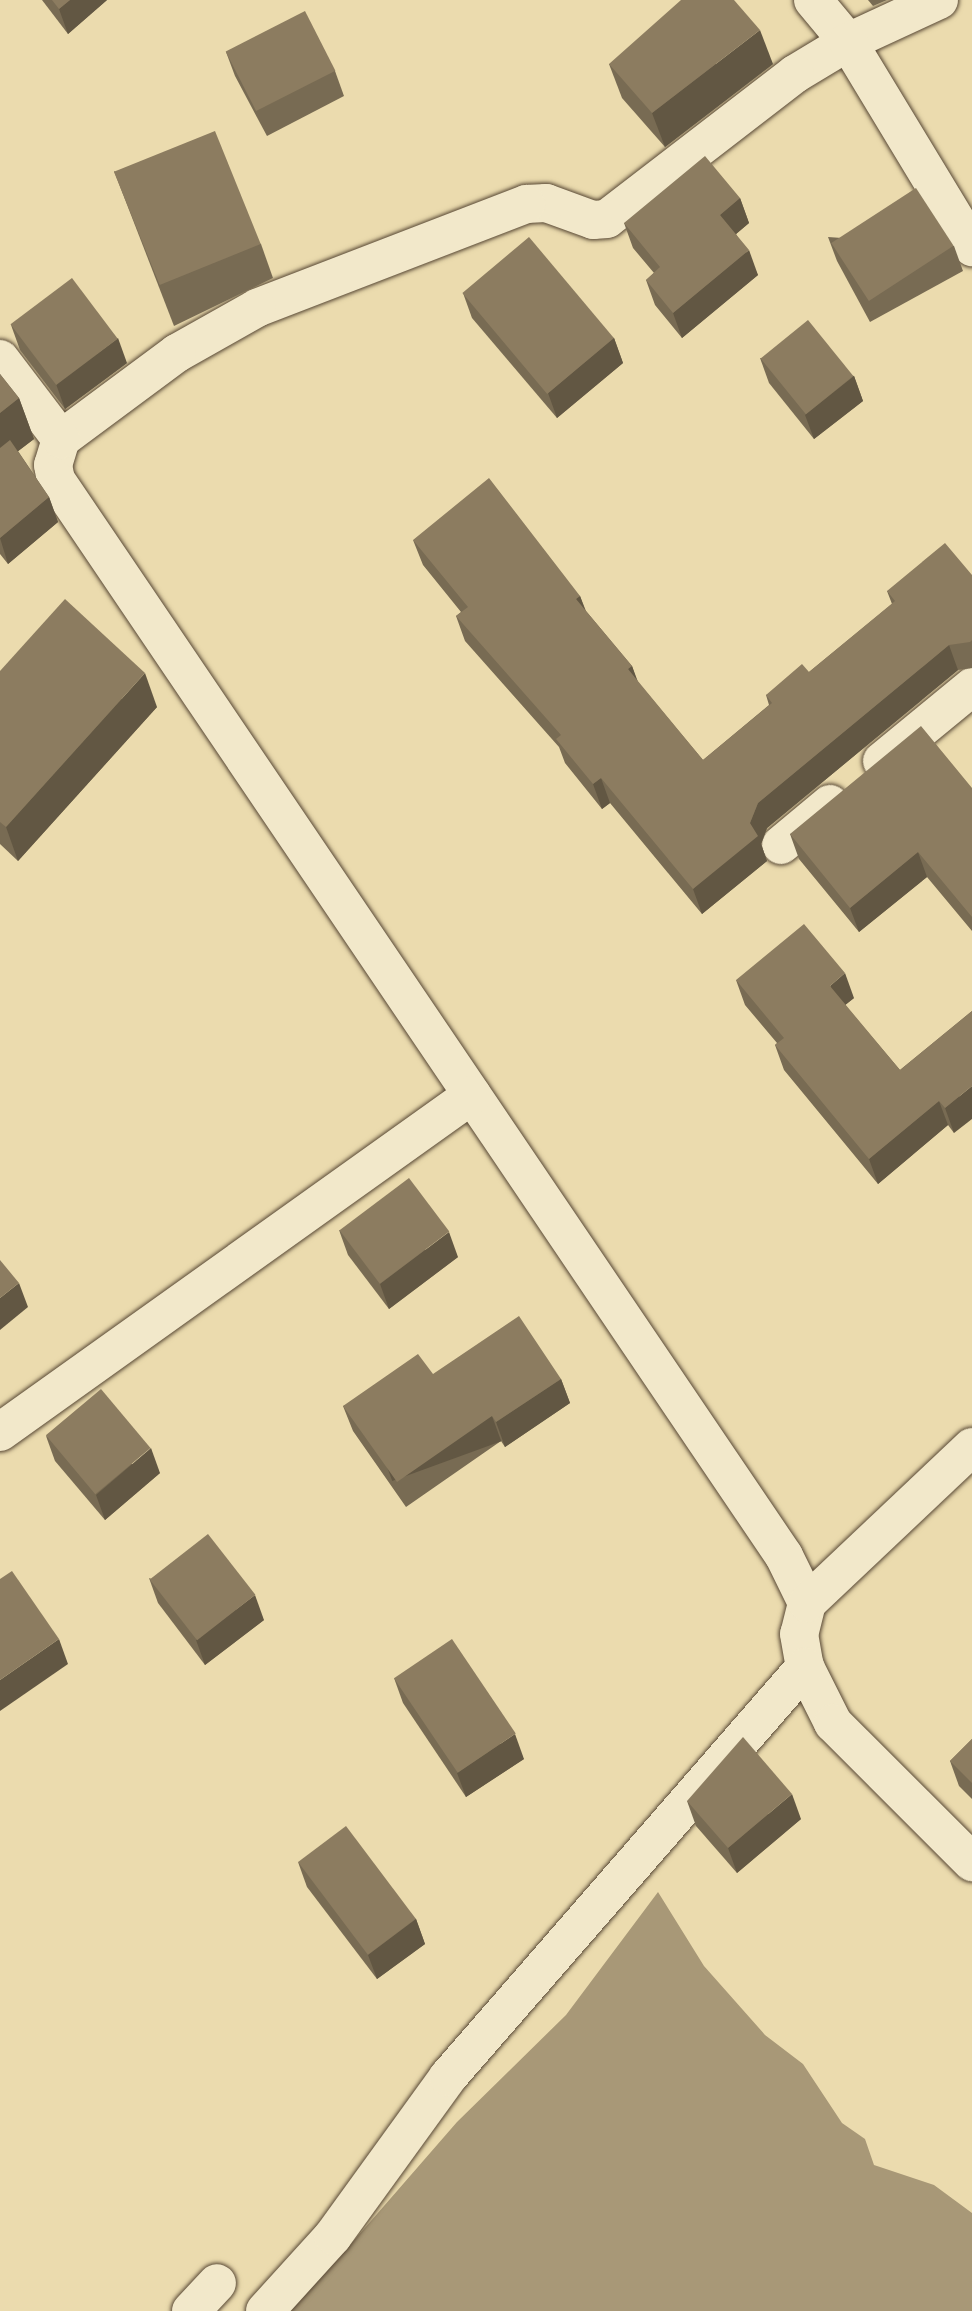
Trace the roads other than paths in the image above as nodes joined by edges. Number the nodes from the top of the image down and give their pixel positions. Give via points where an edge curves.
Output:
1 (813, 0) edge
2 (939, 0) edge
3 (848, 41) junction
4 (972, 247) edge
5 (0, 359) edge
6 (61, 439) junction
7 (972, 687) edge
8 (780, 845) dead end
9 (471, 1095) junction
10 (0, 1432) edge
11 (972, 1447) edge
12 (807, 1603) junction
13 (805, 1667) junction
14 (972, 1862) edge
15 (217, 2283) dead end
16 (191, 2311) edge
17 (265, 2311) edge

1 - 3 street
2 - 3 street
3 - 4 street
3 - 6 street via 795,74 607,219 593,220 546,203 526,204 336,275 229,321 177,353
5 - 6 street
6 - 9 street via 54,452 56,480
7 - 8 street
9 - 10 street
9 - 12 street via 784,1556
11 - 12 street
12 - 13 street via 799,1634
13 - 14 street via 833,1723
13 - 17 street via 448,2077 333,2235
15 - 16 street

